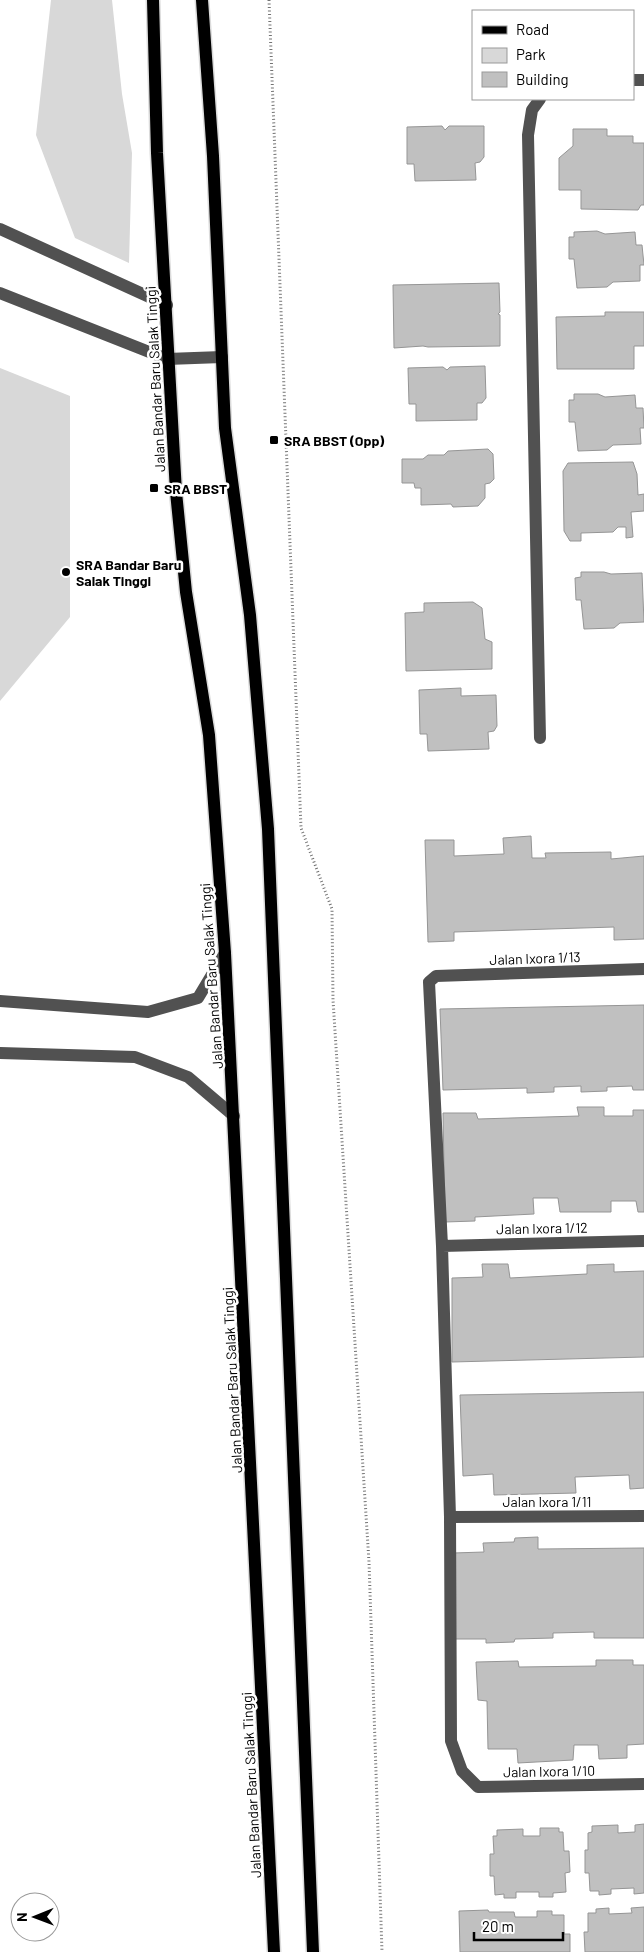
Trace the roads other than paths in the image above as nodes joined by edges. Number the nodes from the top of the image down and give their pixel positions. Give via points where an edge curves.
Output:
1 (153, 0) edge
2 (202, 0) edge
3 (539, 100) edge
4 (0, 228) edge
5 (0, 292) edge
6 (167, 306) junction
7 (222, 356) junction
8 (167, 359) junction
9 (540, 738) dead end
10 (225, 953) junction
11 (644, 969) edge
12 (0, 1001) edge
13 (0, 1053) edge
14 (234, 1116) junction
15 (644, 1241) edge
16 (442, 1246) junction
17 (644, 1516) edge
18 (450, 1517) junction
19 (644, 1784) edge
20 (274, 1952) edge
21 (313, 1952) edge

1 - 6 main road, Jalan Bandar Baru Salak Tinggi via 157,153
2 - 7 main road
3 - 9 street via 532,110 528,135
4 - 6 street
5 - 8 street
6 - 8 main road, Jalan Bandar Baru Salak Tinggi
7 - 8 street
7 - 21 main road via 226,428 250,615 268,829
8 - 10 main road, Jalan Bandar Baru Salak Tinggi via 186,592 209,735
10 - 12 street via 198,998 148,1012
10 - 14 main road, Jalan Bandar Baru Salak Tinggi
11 - 16 street, Jalan Ixora 1/13 via 436,976 429,982
13 - 14 street via 134,1057 188,1077
14 - 20 main road, Jalan Bandar Baru Salak Tinggi
15 - 16 street, Jalan Ixora 1/12
16 - 18 street
17 - 18 street, Jalan Ixora 1/11
18 - 19 street, Jalan Ixora 1/10 via 451,1741 462,1771 478,1788

